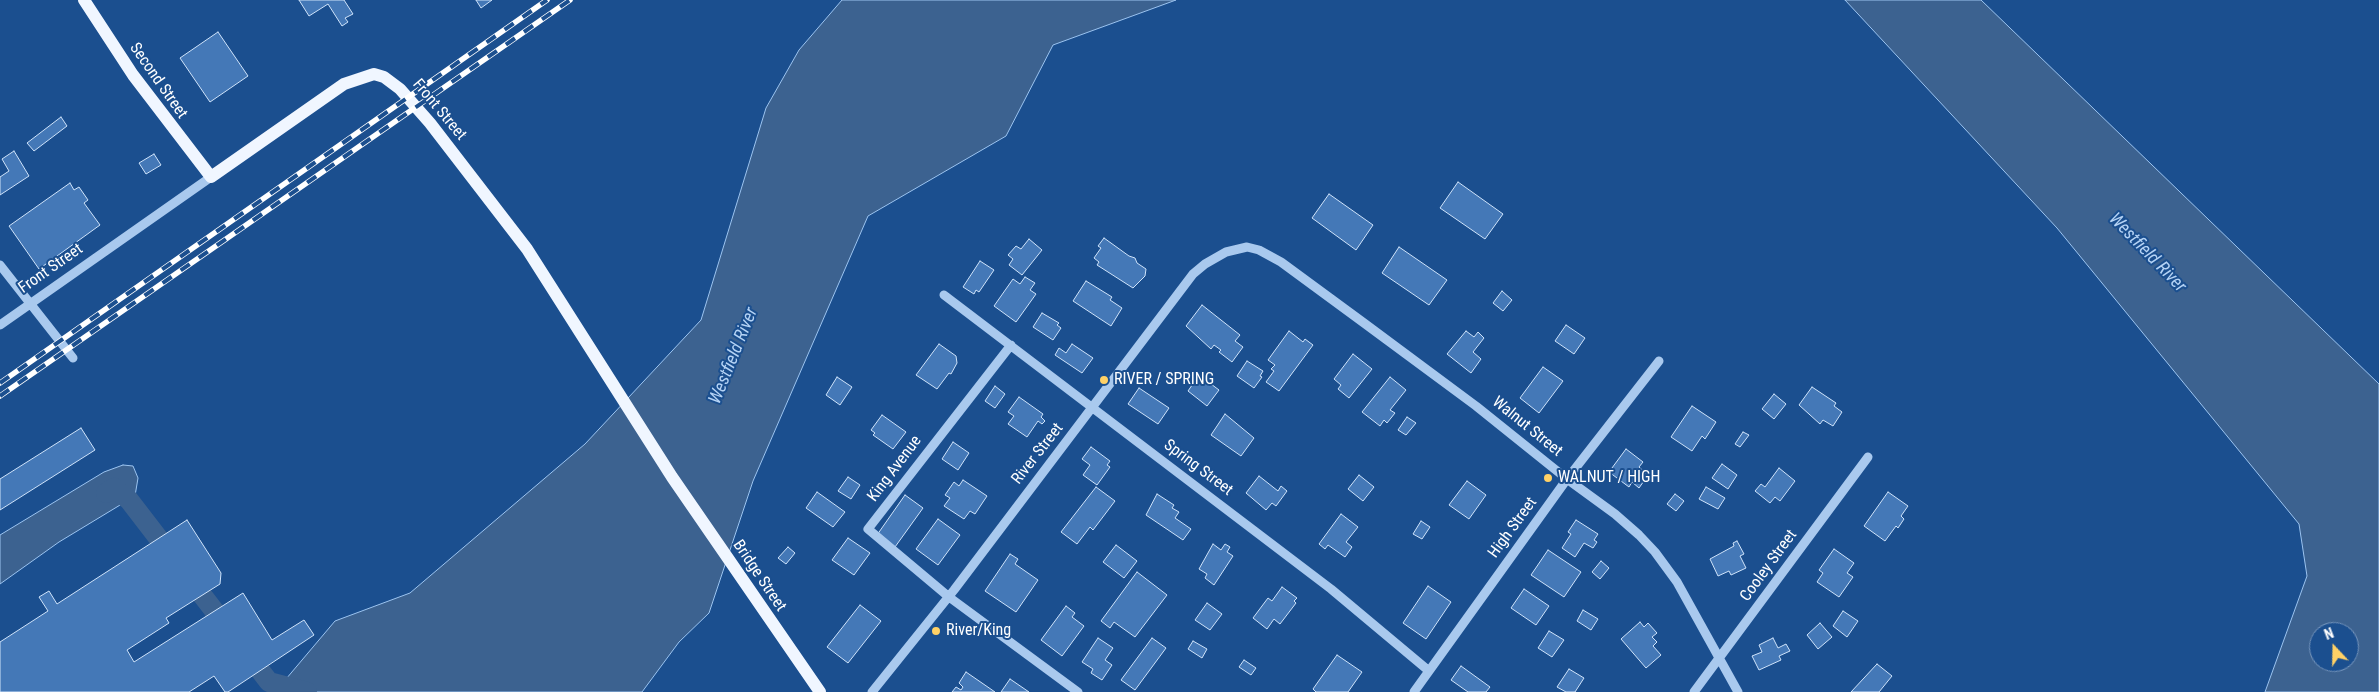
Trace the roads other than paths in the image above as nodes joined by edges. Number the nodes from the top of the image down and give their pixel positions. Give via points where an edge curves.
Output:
1 (84, 0) edge
2 (210, 177) junction
3 (1238, 248) joint
4 (0, 265) edge
5 (944, 295) dead end
6 (29, 304) junction
7 (0, 324) edge
8 (1011, 345) junction
9 (73, 358) dead end
10 (1659, 361) dead end
11 (1094, 408) junction
12 (1868, 457) dead end
13 (672, 478) joint
14 (1567, 479) junction
15 (949, 597) junction
16 (1719, 658) junction
17 (1429, 671) junction
18 (820, 692) edge
19 (872, 692) edge
20 (1078, 692) edge
21 (1414, 692) edge
22 (1694, 692) edge
23 (1738, 692) edge

1 - 2 main road, Second Street via 133,75
2 - 6 street, Front Street
2 - 13 main road, Front Street via 332,91 374,74 392,82 417,107 527,250
3 - 11 street, River Street via 1212,259 1194,274
3 - 14 street, Walnut Street via 1259,250 1281,262 1476,406
4 - 6 street
5 - 8 street, Spring Street
6 - 7 street, Front Street
6 - 9 street
8 - 11 street, Spring Street
8 - 15 street, King Avenue via 868,529
10 - 14 street, High Street
11 - 15 street, River Street
11 - 17 street, Spring Street via 1331,589
12 - 16 street, Cooley Street
13 - 18 main road, Bridge Street
14 - 16 street, Walnut Street via 1615,514 1655,552 1677,582
14 - 17 street, High Street
15 - 19 street, River Street
15 - 20 street
16 - 22 street, Cooley Street
16 - 23 street, Walnut Street
17 - 21 street, High Street

